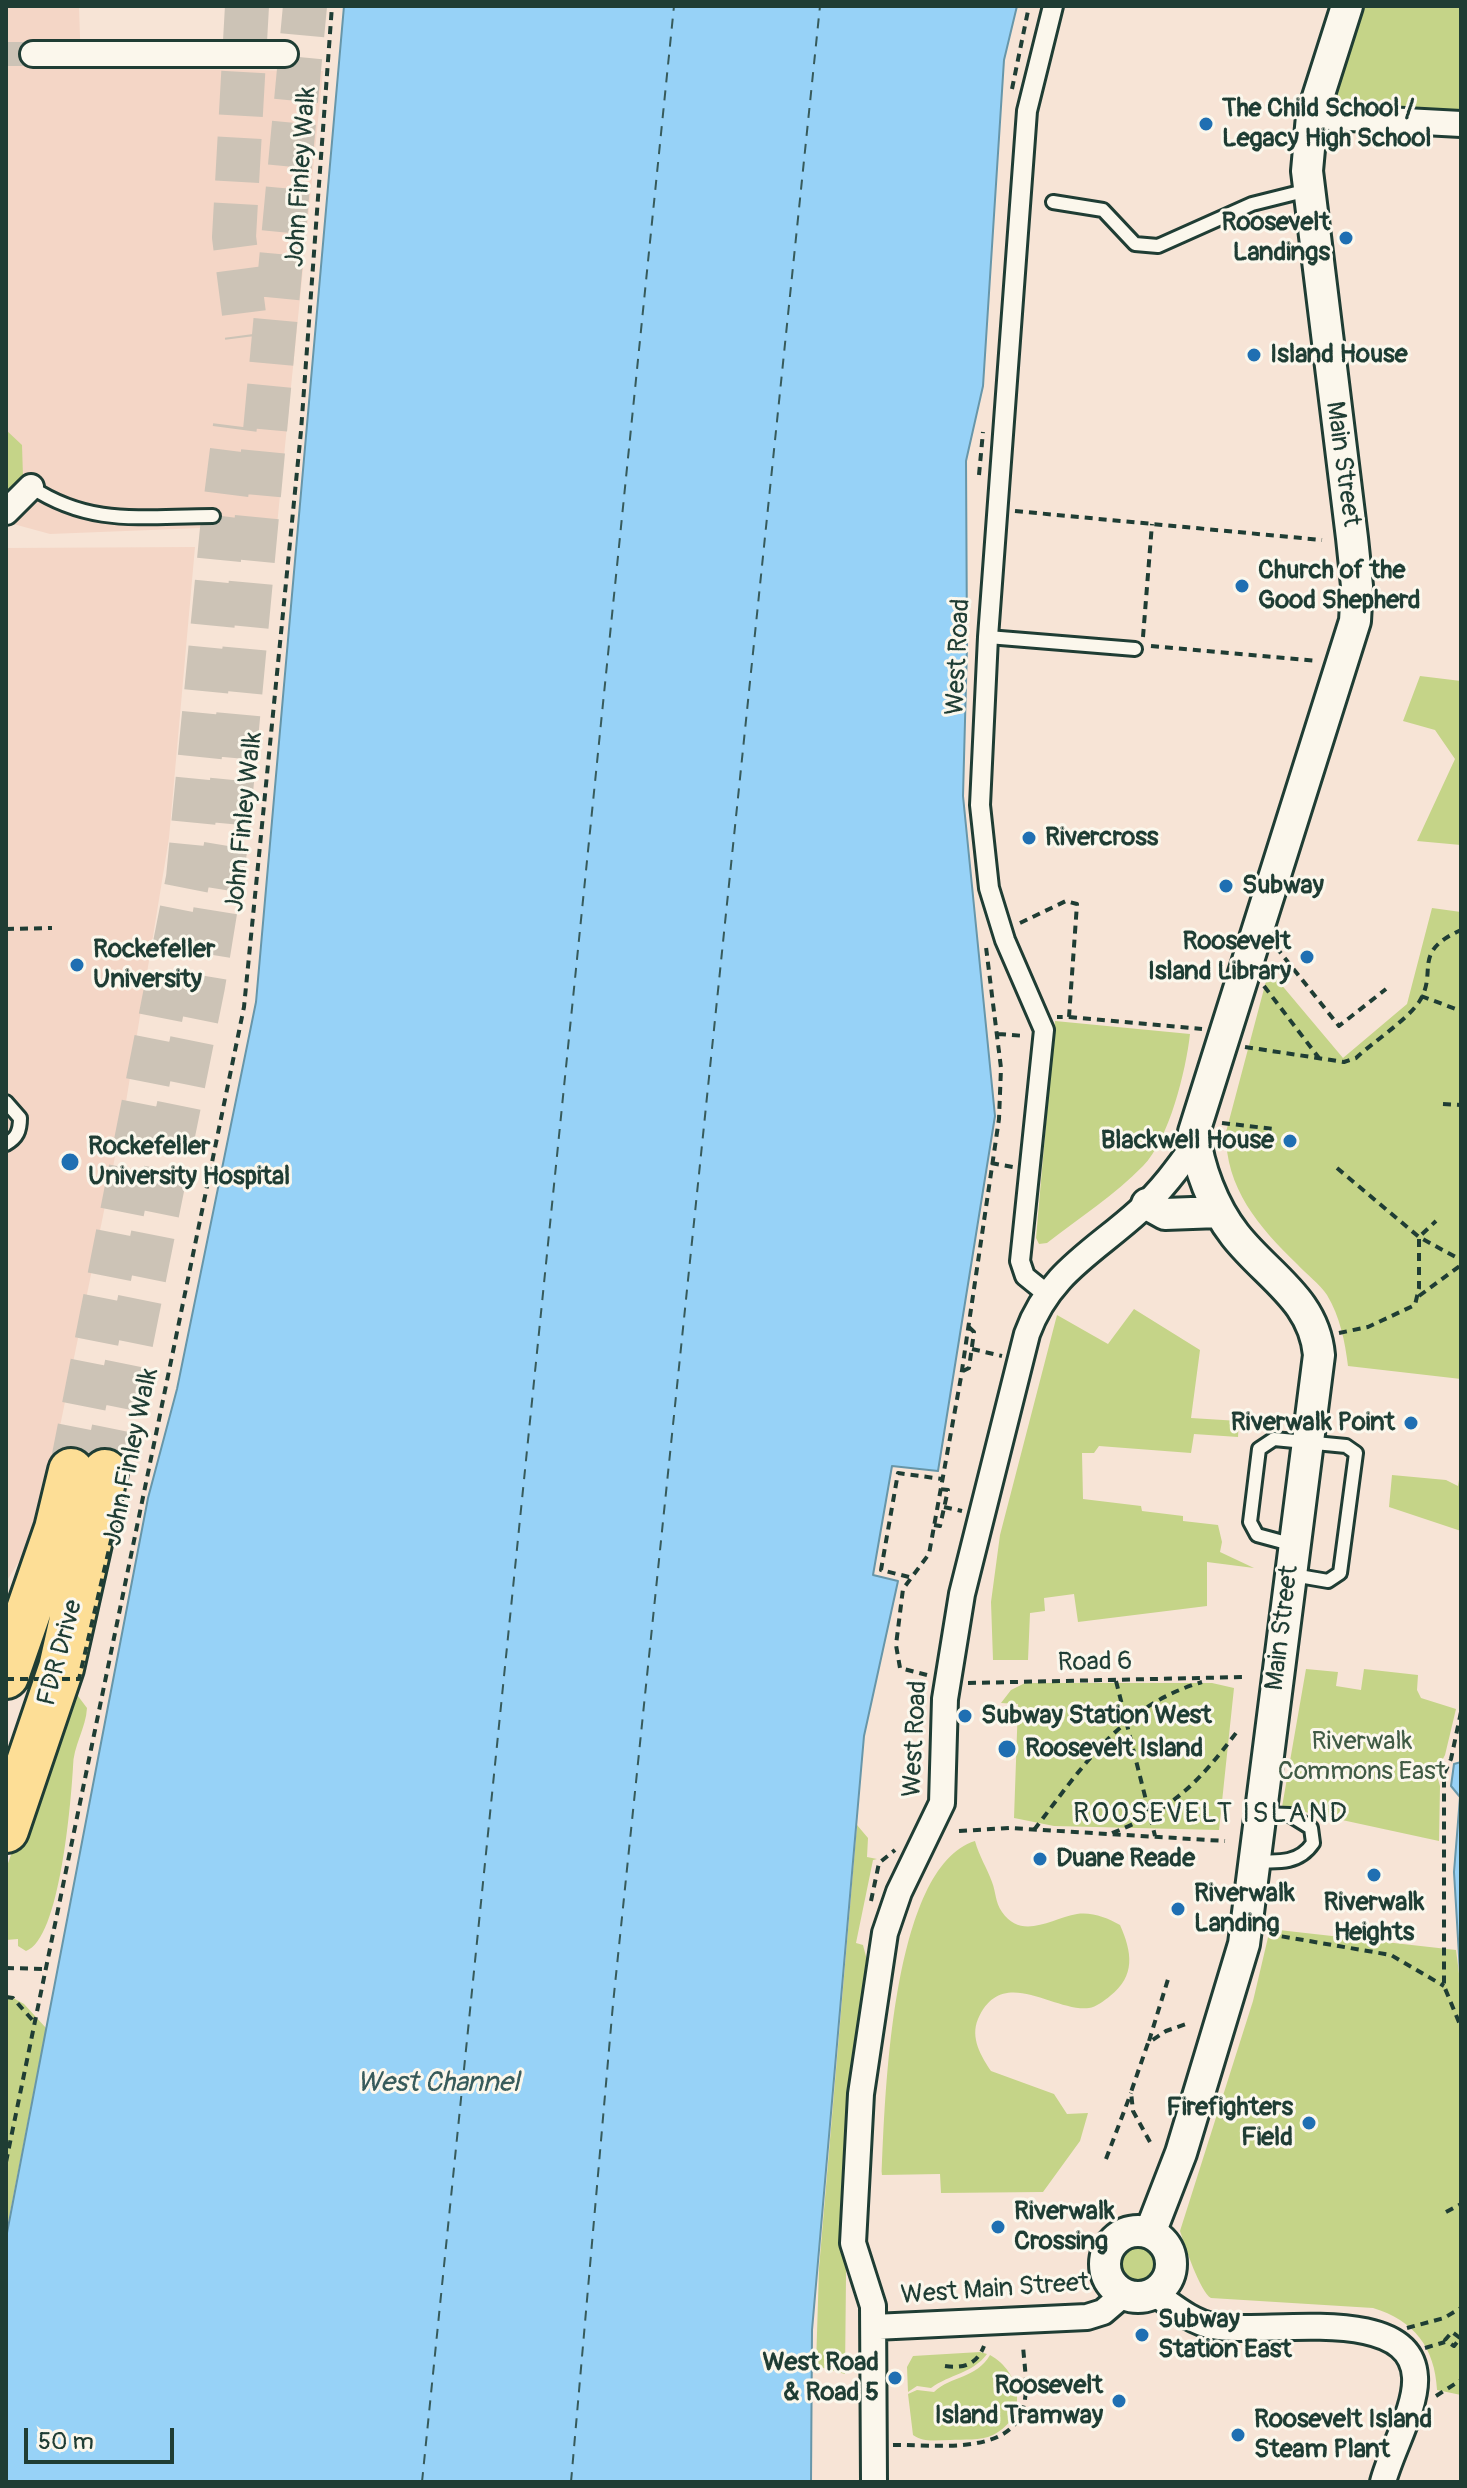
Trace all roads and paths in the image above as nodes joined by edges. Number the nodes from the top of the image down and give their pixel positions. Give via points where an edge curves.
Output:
1 (332, 6) edge
2 (1053, 6) edge
3 (1347, 6) edge
4 (33, 54) tunnel mouth
5 (285, 54) dead end
6 (1312, 116) junction
7 (1461, 124) edge
8 (1308, 190) junction
9 (1053, 202) dead end
10 (31, 487) joint
11 (997, 509) junction
12 (6, 512) edge
13 (213, 516) dead end
14 (1152, 524) junction
15 (1322, 540) dead end
16 (988, 637) junction
17 (1135, 649) dead end
18 (1320, 662) dead end
19 (52, 928) dead end
20 (6, 929) edge
21 (1461, 930) edge
22 (1002, 931) junction
23 (1275, 946) dead end
24 (1263, 984) dead end
25 (1386, 989) dead end
26 (1421, 996) junction
27 (1461, 1011) edge
28 (1038, 1016) junction
29 (1069, 1017) junction
30 (1205, 1029) dead end
31 (997, 1034) dead end
32 (1012, 1035) dead end
33 (1243, 1047) dead end
34 (1319, 1058) junction
35 (6, 1102) edge
36 (1443, 1104) dead end
37 (1461, 1105) edge
38 (1220, 1123) dead end
39 (1274, 1129) dead end
40 (6, 1144) edge
41 (1195, 1144) junction
42 (1337, 1168) dead end
43 (1147, 1204) junction
44 (1219, 1212) junction
45 (1436, 1221) dead end
46 (1419, 1237) junction
47 (1461, 1262) edge
48 (1046, 1293) junction
49 (1417, 1297) junction
50 (967, 1325) dead end
51 (1337, 1334) dead end
52 (971, 1349) junction
53 (1009, 1358) dead end
54 (962, 1372) dead end
55 (1308, 1440) junction
56 (99, 1478) junction
57 (942, 1479) dead end
58 (940, 1489) dead end
59 (944, 1507) junction
60 (969, 1512) dead end
61 (934, 1525) dead end
62 (57, 1529) junction
63 (1292, 1560) junction
64 (909, 1577) dead end
65 (75, 1598) junction
66 (6, 1601) edge
67 (1245, 1677) dead end
68 (6, 1678) edge
69 (946, 1679) junction
70 (1210, 1680) junction
71 (1116, 1681) junction
72 (1461, 1712) edge
73 (1128, 1717) junction
74 (1239, 1729) dead end
75 (7, 1767) edge
76 (1261, 1814) junction
77 (1150, 1818) junction
78 (6, 1830) edge
79 (1034, 1830) junction
80 (959, 1831) dead end
81 (1110, 1834) junction
82 (1155, 1836) junction
83 (1225, 1841) dead end
84 (1255, 1861) junction
85 (1266, 1934) dead end
86 (6, 1968) edge
87 (44, 1969) junction
88 (1169, 1976) dead end
89 (1444, 1986) junction
90 (6, 1997) edge
91 (35, 2023) junction
92 (1186, 2024) dead end
93 (1461, 2027) edge
94 (1148, 2043) junction
95 (1131, 2092) junction
96 (15, 2114) junction
97 (6, 2120) edge
98 (1150, 2142) dead end
99 (1106, 2159) dead end
100 (6, 2162) edge
101 (1461, 2204) edge
102 (1446, 2212) dead end
103 (1150, 2233) junction
104 (1154, 2293) junction
105 (1124, 2294) junction
106 (1461, 2308) edge
107 (874, 2327) junction
108 (1460, 2337) edge
109 (1395, 2342) junction
110 (1445, 2342) junction
111 (1023, 2345) dead end
112 (984, 2346) dead end
113 (1423, 2349) dead end
114 (945, 2366) dead end
115 (891, 2445) dead end
116 (874, 2482) edge
117 (1383, 2482) edge

1 - 87 path, John Finley Walk via 301,431 244,1007
2 - 11 street, West Road via 1027,111
3 - 6 street, Main Street
4 - 5 street
6 - 7 street
6 - 8 street, Main Street
8 - 9 lane via 1252,204 1158,246 1135,244 1103,210
8 - 41 street, Main Street via 1357,608 1348,652 1212,1069
10 - 12 street
10 - 13 lane via 89,515
11 - 14 path
11 - 16 street, West Road
14 - 15 path
14 - 18 path via 1142,645
16 - 17 lane
16 - 22 street, West Road via 980,805 989,888
19 - 20 path
21 - 26 path via 1433,948
22 - 28 street, West Road
22 - 29 path via 1066,901 1077,904
23 - 25 path via 1339,1026
24 - 34 path
26 - 27 path
26 - 34 path via 1356,1058
28 - 29 path
28 - 48 street, West Road via 1044,1030 1020,1261 1025,1276
29 - 30 path
31 - 32 path
33 - 34 path
35 - 40 lane via 20,1118 20,1129
36 - 37 path
38 - 39 path
41 - 43 street, Main Street
41 - 44 street, Main Street
42 - 46 path
43 - 44 street via 1165,1214
43 - 48 street, West Road
44 - 55 street, Main Street via 1245,1247 1297,1298 1315,1333 1319,1355
45 - 46 path
46 - 47 path
46 - 49 path
47 - 49 path
48 - 69 street, West Road via 1027,1334 971,1553
49 - 51 path via 1415,1305 1392,1318
50 - 52 path via 974,1332
52 - 53 path
52 - 54 path via 969,1368
55 - 63 street, Main Street
55 - 63 lane via 1274,1439 1256,1456 1250,1522
55 - 63 lane via 1346,1446 1356,1453 1344,1561 1340,1573 1328,1581
56 - 62 highway, FDR Drive
56 - 65 highway, FDR Drive
56 - 68 path, bridge via 79,1679
57 - 64 path via 898,1473 881,1570
58 - 59 path via 948,1490
59 - 60 path
59 - 61 path via 940,1526
62 - 66 highway
62 - 68 highway, FDR Drive
63 - 76 street, Main Street
65 - 75 highway
65 - 78 highway, FDR Drive via 61,1668
67 - 70 path, Road 6
69 - 71 path, Road 6 via 975,1684
69 - 107 street, West Road via 942,1803 885,1933 861,2094 853,2243 873,2306
70 - 71 path, Road 6
70 - 73 path via 1179,1689
71 - 73 path
72 - 89 path via 1444,1774
73 - 77 path
73 - 79 path
74 - 77 path via 1204,1775
76 - 84 street, Main Street
76 - 84 lane via 1298,1818 1311,1828 1313,1843 1295,1859
77 - 81 path
77 - 82 path
79 - 80 path
79 - 81 path
81 - 82 path
82 - 83 path
84 - 103 street, Main Street via 1235,1984 1165,2202
85 - 89 path via 1391,1955
86 - 87 path
87 - 91 path, John Finley Walk
88 - 94 path
89 - 93 path
90 - 91 path
91 - 96 path, John Finley Walk
92 - 94 path
94 - 95 path
95 - 98 path via 1133,2111
95 - 99 path
96 - 97 path
96 - 100 path, John Finley Walk
101 - 102 path
103 - 104 street via 1171,2258 1168,2278
103 - 105 street via 1122,2236 1108,2251 1106,2271
104 - 105 street
104 - 109 street via 1210,2326 1362,2329
105 - 107 street, West Main Street via 1103,2312 1087,2317
106 - 109 path via 1407,2327
107 - 116 street, West Main Street
108 - 110 path via 1454,2346
108 - 110 path via 1449,2332
109 - 117 street via 1412,2362 1415,2386
110 - 113 path
111 - 115 path via 1023,2408 1000,2437 978,2443
112 - 114 path via 973,2362

